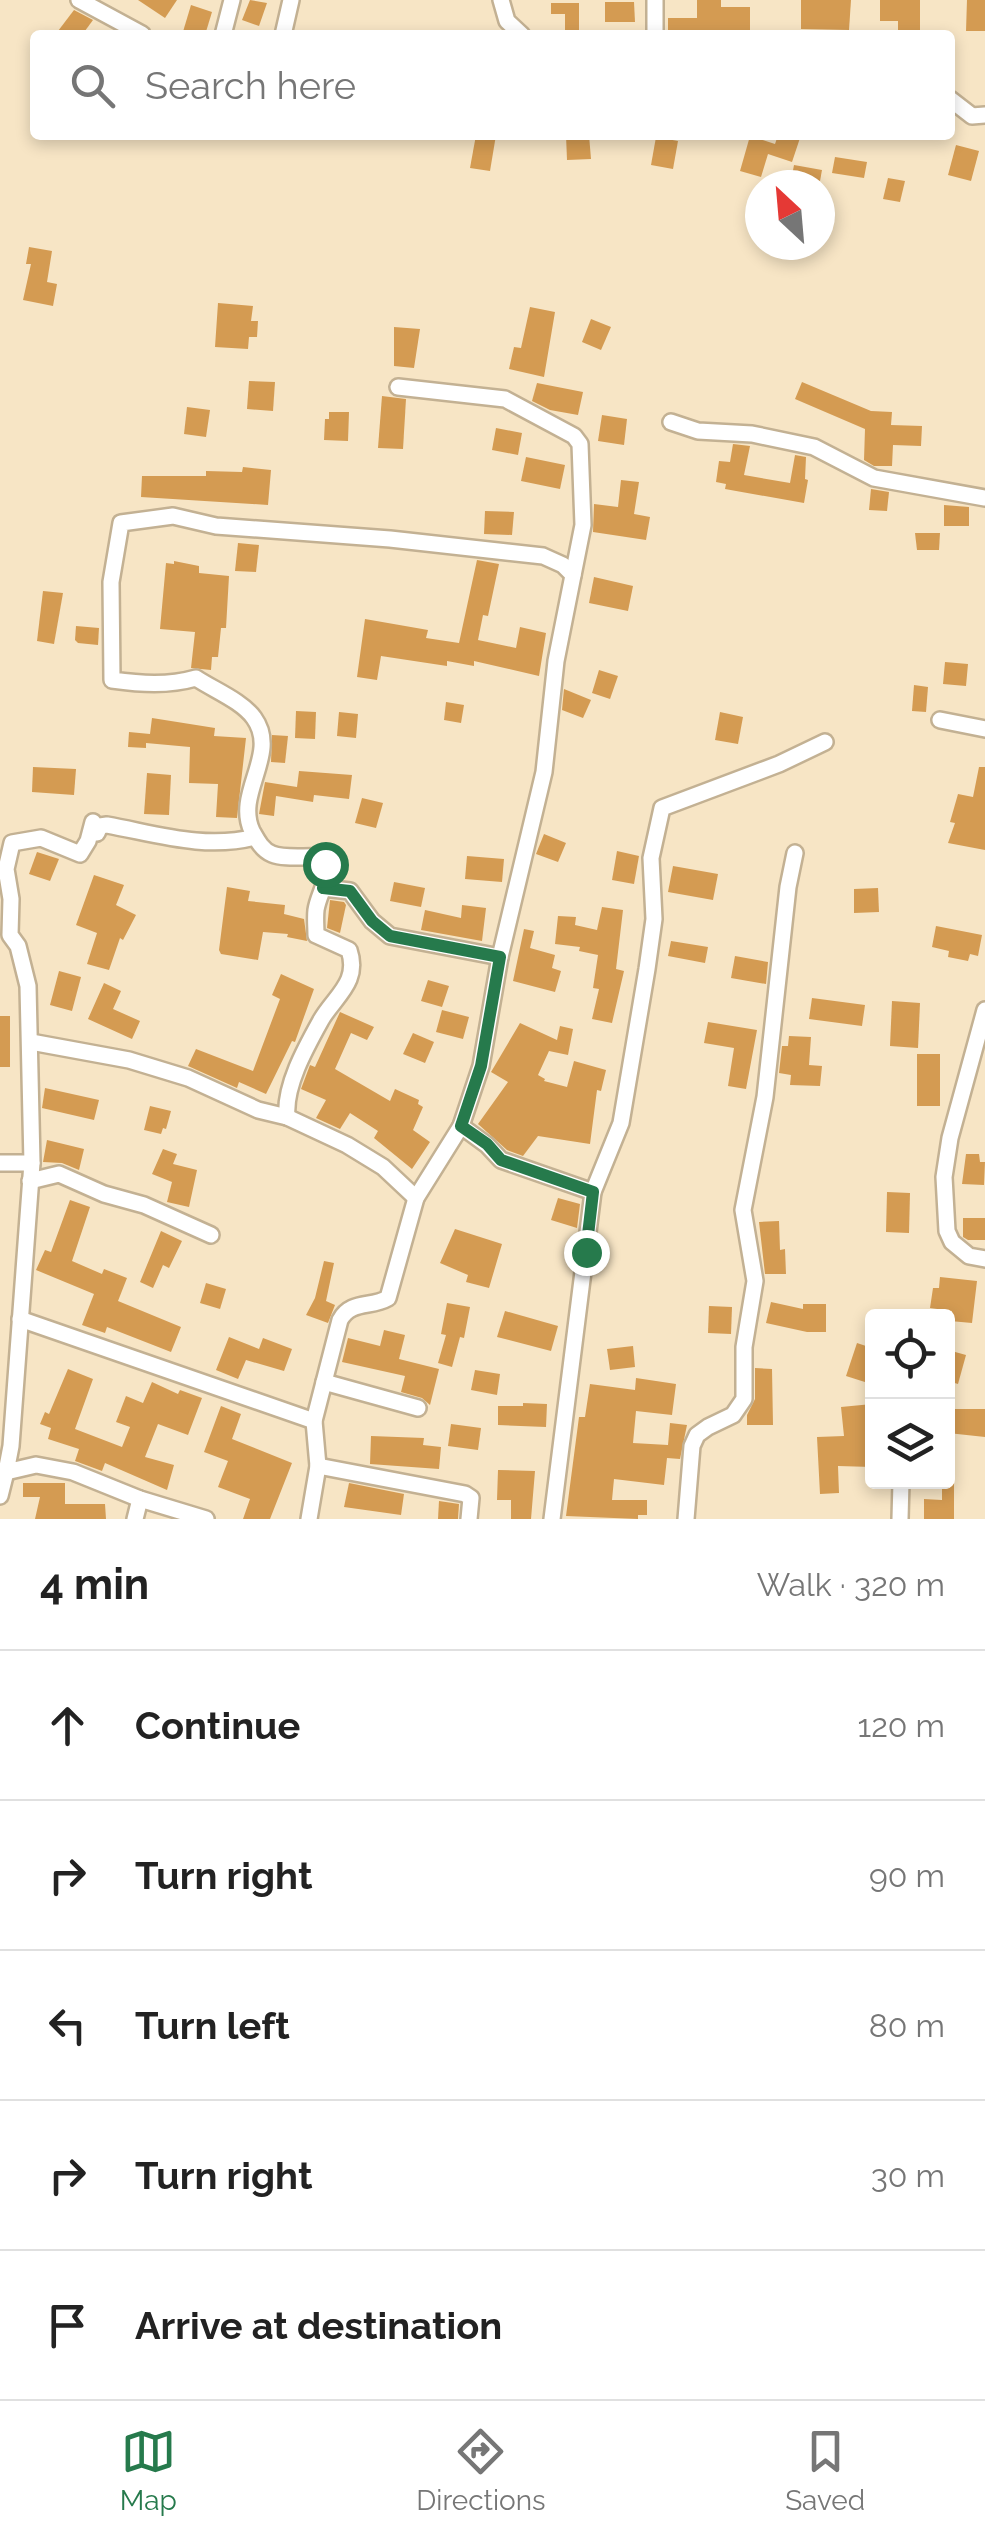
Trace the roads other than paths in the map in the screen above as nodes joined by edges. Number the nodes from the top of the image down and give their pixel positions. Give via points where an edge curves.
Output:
1 (79, 0) edge
2 (232, 0) edge
3 (291, 0) edge
4 (500, 0) edge
5 (655, 0) edge
6 (135, 30) edge
7 (224, 30) edge
8 (285, 30) edge
9 (517, 30) edge
10 (656, 30) edge
11 (955, 103) edge
12 (985, 115) edge
13 (398, 386) dead end
14 (671, 422) dead end
15 (985, 498) edge
16 (573, 574) junction
17 (940, 720) dead end
18 (985, 729) edge
19 (825, 742) dead end
20 (254, 836) junction
21 (795, 852) dead end
22 (323, 888) junction
23 (500, 957) junction
24 (985, 1010) edge
25 (32, 1042) junction
26 (287, 1117) junction
27 (461, 1126) junction
28 (0, 1163) edge
29 (32, 1163) junction
30 (30, 1181) junction
31 (593, 1192) junction
32 (416, 1198) junction
33 (211, 1235) dead end
34 (985, 1258) edge
35 (20, 1319) junction
36 (324, 1382) junction
37 (418, 1408) dead end
38 (314, 1421) junction
39 (318, 1466) junction
40 (6, 1472) junction
41 (901, 1489) edge
42 (0, 1496) edge
43 (140, 1498) junction
44 (134, 1519) edge
45 (206, 1519) edge
46 (309, 1519) edge
47 (469, 1519) edge
48 (552, 1519) edge
49 (686, 1519) edge
50 (900, 1519) edge

1 - 6 street
2 - 7 street
3 - 8 street
4 - 9 street
5 - 10 street
11 - 12 street via 972,116
13 - 16 street via 505,399 574,436 580,444 584,525
14 - 15 street via 814,447 874,478
16 - 20 street via 554,560 524,554 216,526 173,516 121,523 111,582 112,680 196,678 253,717 263,744 246,807
16 - 23 street via 544,772
17 - 18 street
19 - 31 street via 662,808 651,858 654,919 628,1093 616,1142
20 - 22 street via 276,856 318,857 325,864
20 - 25 street via 200,844 107,825 97,833 93,822 80,854 40,838 12,843 6,869 10,935 28,986
21 - 49 street via 765,1096 743,1210 755,1281 744,1399 733,1416 708,1427 692,1446
22 - 23 street via 350,891 372,921 398,939
22 - 26 street via 316,935 349,950 352,974 315,1033 285,1101
23 - 27 street via 481,1066
24 - 34 street via 944,1177 952,1242 969,1256
25 - 26 street via 129,1060
25 - 29 street
26 - 32 street via 383,1166
27 - 31 street via 501,1160
27 - 32 street
28 - 29 street
29 - 30 street
30 - 33 street via 59,1174
30 - 35 street
31 - 48 street
32 - 36 street via 388,1298 345,1312
35 - 38 street
35 - 40 street
36 - 37 street
36 - 38 street
38 - 39 street
39 - 46 street
39 - 47 street via 466,1494
40 - 42 street
40 - 43 street via 36,1465 74,1472
41 - 50 street
43 - 44 street
43 - 45 street

